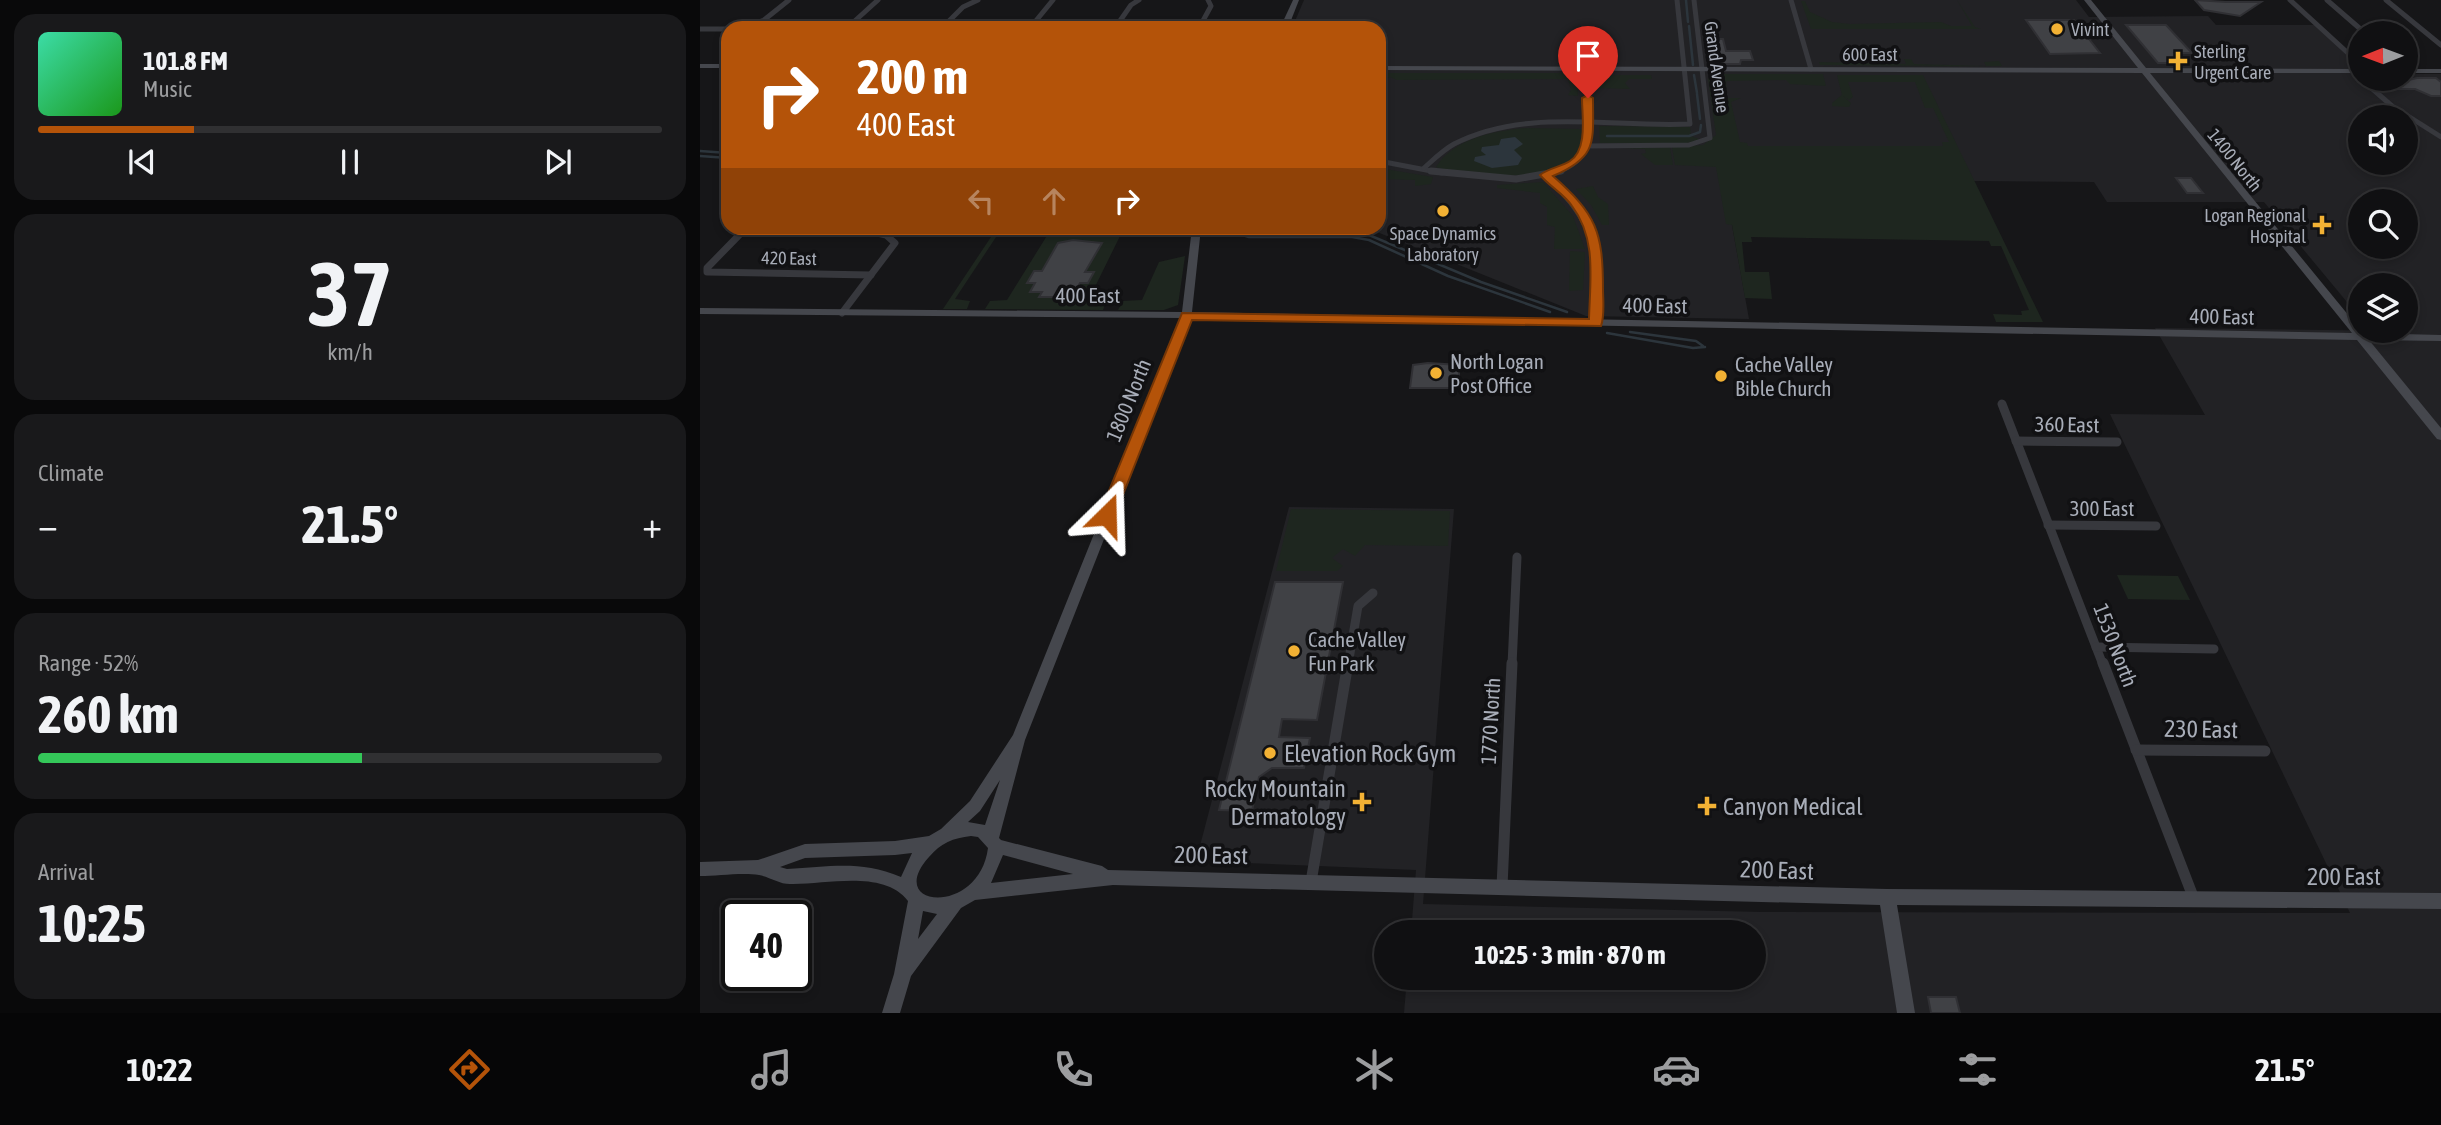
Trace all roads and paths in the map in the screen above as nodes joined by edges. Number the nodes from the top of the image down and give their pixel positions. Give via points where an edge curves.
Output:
1 (789, 0) edge
2 (878, 0) edge
3 (978, 0) edge
4 (1053, 0) edge
5 (1139, 0) edge
6 (1209, 0) edge
7 (1296, 0) edge
8 (1677, 0) edge
9 (1694, 0) edge
10 (1791, 0) edge
11 (2087, 0) edge
12 (2290, 0) edge
13 (2327, 0) edge
14 (2386, 0) edge
15 (760, 21) edge
16 (855, 21) edge
17 (949, 21) edge
18 (1036, 21) edge
19 (1120, 21) edge
20 (1203, 21) edge
21 (1287, 21) edge
22 (2351, 21) edge
23 (700, 29) edge
24 (721, 29) edge
25 (2441, 45) edge
26 (2348, 59) edge
27 (700, 66) edge
28 (721, 66) edge
29 (1386, 68) edge
30 (1588, 69) junction
31 (1685, 69) junction
32 (1703, 69) junction
33 (1811, 69) junction
34 (2348, 69) edge
35 (2142, 70) junction
36 (2418, 70) edge
37 (2441, 71) edge
38 (2375, 91) edge
39 (1587, 124) junction
40 (2441, 137) edge
41 (1587, 146) junction
42 (1386, 162) edge
43 (1424, 168) junction
44 (1546, 175) junction
45 (739, 235) edge
46 (880, 235) edge
47 (1196, 235) edge
48 (871, 275) junction
49 (700, 311) edge
50 (842, 313) junction
51 (1187, 316) junction
52 (1596, 323) junction
53 (2348, 324) edge
54 (2348, 338) edge
55 (2418, 338) edge
56 (2441, 338) edge
57 (2363, 343) edge
58 (2002, 404) dead end
59 (2441, 436) edge
60 (2017, 441) junction
61 (2117, 442) dead end
62 (2048, 525) junction
63 (2156, 526) dead end
64 (1517, 557) dead end
65 (1373, 593) dead end
66 (2096, 647) junction
67 (2214, 649) dead end
68 (1018, 740) junction
69 (2136, 750) junction
70 (2265, 751) dead end
71 (937, 839) junction
72 (993, 842) junction
73 (758, 867) junction
74 (700, 869) edge
75 (1113, 877) junction
76 (1311, 882) junction
77 (1502, 887) junction
78 (914, 894) junction
79 (964, 897) junction
80 (1887, 897) junction
81 (2193, 899) junction
82 (2441, 901) edge
83 (903, 974) junction
84 (891, 1013) edge
85 (1906, 1013) edge

1 - 15 street
2 - 16 street
3 - 17 street
4 - 18 street
5 - 19 street
6 - 20 street via 1211,6
7 - 21 street
8 - 31 street, Grand Avenue
9 - 32 street, Grand Avenue
10 - 33 street
11 - 35 street, 1400 North
12 - 26 street
13 - 22 street
14 - 25 street
23 - 24 street
27 - 28 street
29 - 30 street, 600 East
30 - 31 street, 600 East
30 - 39 street
31 - 32 street, 600 East
31 - 39 street, Grand Avenue via 1689,124
32 - 33 street, 600 East
32 - 41 street, Grand Avenue via 1711,131 1707,140 1689,145
33 - 35 street, 600 East
34 - 35 street, 600 East
35 - 53 street, 1400 North
36 - 37 street
38 - 40 street
39 - 41 street
39 - 43 street via 1493,129 1450,145
41 - 44 street via 1573,163
42 - 43 street
43 - 44 street via 1482,179
44 - 52 street via 1576,203 1591,228 1597,251
45 - 48 street, 420 East via 707,272
46 - 48 street via 893,239 893,248
47 - 51 street, 1800 North
48 - 50 street
49 - 50 street, 400 East
50 - 51 street, 400 East
51 - 52 street, 400 East
51 - 68 street, 1800 North
52 - 54 street, 400 East
55 - 56 street, 400 East
57 - 59 street, 1400 North
58 - 60 street, 1530 North
60 - 61 street, 360 East
60 - 62 street, 1530 North
62 - 63 street, 300 East
62 - 66 street, 1530 North
64 - 77 street, 1770 North
65 - 76 street via 1358,606
66 - 67 street
66 - 69 street, 1530 North
68 - 71 street, 1800 North via 975,806
68 - 72 street, 1800 North via 995,814
69 - 70 street, 230 East
69 - 81 street, 1530 North
71 - 72 street via 971,829
71 - 73 street via 895,848 805,851
71 - 78 main road via 913,865 909,878
72 - 75 street, 200 East
72 - 79 street via 993,870
73 - 74 street
73 - 78 street via 787,877 879,876
75 - 76 street, 200 East
75 - 79 street, 200 East
76 - 77 street, 200 East
77 - 80 street, 200 East
78 - 79 street via 928,904
78 - 83 street
79 - 83 street via 929,934
80 - 81 street, 200 East
80 - 85 street
81 - 82 street, 200 East
83 - 84 street

